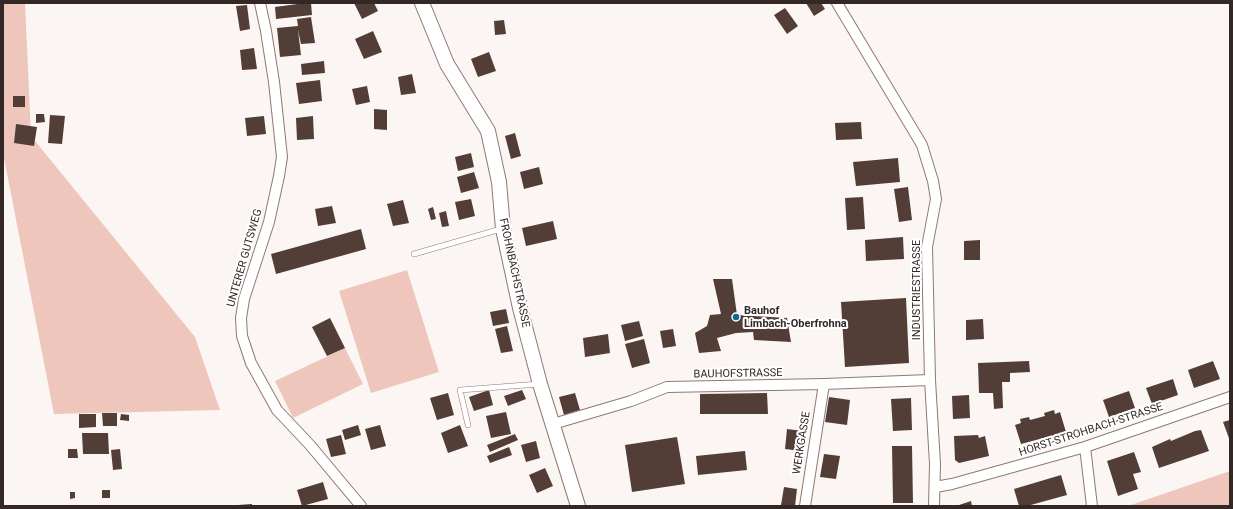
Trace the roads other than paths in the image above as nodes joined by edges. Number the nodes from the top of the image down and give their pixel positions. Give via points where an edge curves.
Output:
1 (260, 3) edge
2 (422, 3) edge
3 (837, 3) edge
4 (503, 228) junction
5 (414, 254) dead end
6 (930, 380) junction
7 (540, 384) junction
8 (824, 384) junction
9 (1230, 397) edge
10 (553, 424) junction
11 (468, 425) dead end
12 (1085, 447) junction
13 (935, 486) junction
14 (361, 506) edge
15 (578, 506) edge
16 (805, 506) edge
17 (934, 506) edge
18 (1092, 506) edge

1 - 14 street, UNTERER GUTSWEG via 274,82 282,157 269,222 244,299 242,336 251,363 277,410
2 - 4 street, FROHNBACHSTRASSE via 447,64 488,131 499,182
3 - 6 street, INDUSTRIESTRASSE via 922,145 933,181 936,199 927,247
4 - 5 lane
4 - 7 street, FROHNBACHSTRASSE
6 - 8 street, BAUHOFSTRASSE
6 - 13 street, INDUSTRIESTRASSE
7 - 10 street, FROHNBACHSTRASSE
7 - 11 lane via 460,390
8 - 10 street, BAUHOFSTRASSE via 667,387 631,401
8 - 16 street, WERKGASSE
9 - 12 street, HORST-STROHBACH-STRASSE
10 - 15 street, FROHNBACHSTRASSE
12 - 13 street, HORST-STROHBACH-STRASSE via 952,484
12 - 18 street
13 - 17 street, INDUSTRIESTRASSE

